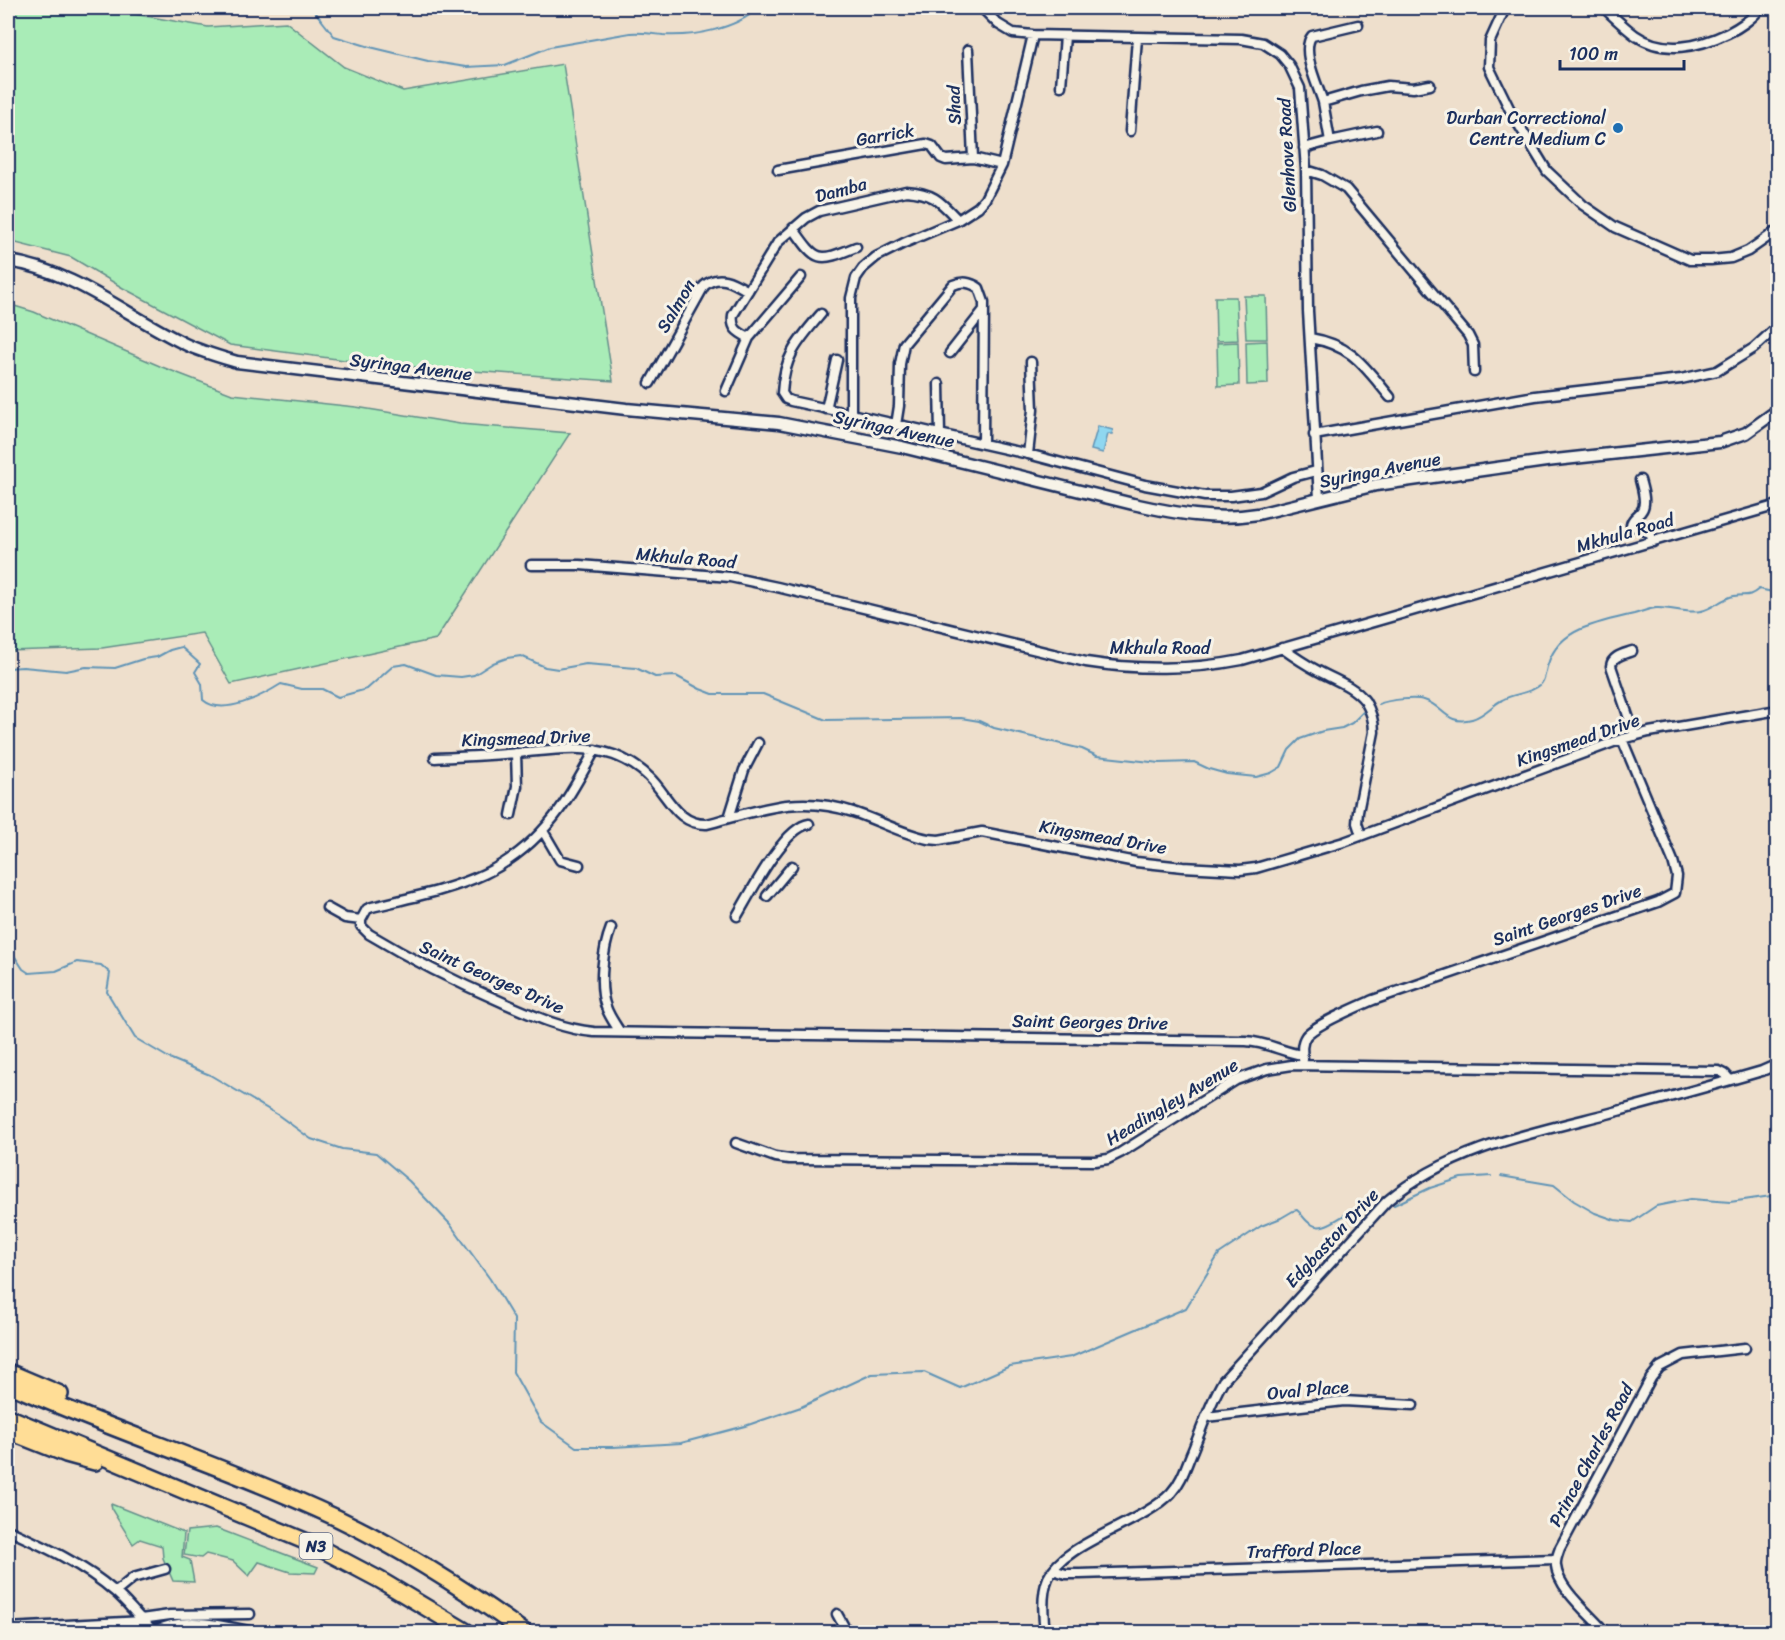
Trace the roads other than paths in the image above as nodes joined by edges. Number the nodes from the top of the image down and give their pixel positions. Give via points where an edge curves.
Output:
1 (982, 8) edge
2 (1505, 8) edge
3 (1604, 8) edge
4 (1760, 8) edge
5 (1358, 25) dead end
6 (1033, 35) junction
7 (1065, 36) junction
8 (1137, 38) junction
9 (969, 50) dead end
10 (1430, 85) dead end
11 (1061, 86) dead end
12 (1323, 102) junction
13 (1130, 131) dead end
14 (1377, 131) dead end
15 (1330, 141) junction
16 (1304, 148) junction
17 (973, 158) junction
18 (1002, 165) junction
19 (1306, 170) junction
20 (778, 171) dead end
21 (958, 220) junction
22 (793, 228) junction
23 (1778, 230) edge
24 (856, 247) dead end
25 (8, 261) edge
26 (801, 277) dead end
27 (748, 291) junction
28 (984, 311) junction
29 (821, 314) dead end
30 (1778, 326) edge
31 (749, 338) junction
32 (1310, 338) junction
33 (950, 354) dead end
34 (837, 360) dead end
35 (1031, 362) dead end
36 (1474, 372) dead end
37 (650, 383) dead end
38 (939, 384) dead end
39 (726, 391) dead end
40 (1390, 397) dead end
41 (826, 409) junction
42 (1778, 410) edge
43 (851, 414) junction
44 (896, 425) junction
45 (940, 435) junction
46 (1314, 435) junction
47 (983, 444) junction
48 (1028, 454) junction
49 (1316, 471) junction
50 (1640, 480) dead end
51 (1318, 498) junction
52 (1778, 505) edge
53 (1653, 542) junction
54 (531, 565) dead end
55 (1282, 648) junction
56 (1632, 651) dead end
57 (1778, 710) edge
58 (1635, 736) junction
59 (1622, 740) junction
60 (758, 743) dead end
61 (568, 749) junction
62 (595, 750) junction
63 (516, 753) junction
64 (615, 756) junction
65 (435, 759) dead end
66 (583, 771) junction
67 (511, 815) dead end
68 (729, 818) junction
69 (809, 824) dead end
70 (543, 831) junction
71 (1361, 835) junction
72 (579, 865) dead end
73 (792, 866) dead end
74 (767, 896) dead end
75 (327, 908) dead end
76 (737, 916) dead end
77 (361, 920) junction
78 (611, 928) dead end
79 (620, 1032) junction
80 (1302, 1054) junction
81 (1304, 1065) junction
82 (1778, 1065) edge
83 (1730, 1080) junction
84 (736, 1143) dead end
85 (1745, 1348) dead end
86 (8, 1372) edge
87 (8, 1384) edge
88 (1413, 1405) dead end
89 (8, 1417) edge
90 (1206, 1417) junction
91 (8, 1431) edge
92 (133, 1434) junction
93 (156, 1479) junction
94 (8, 1530) edge
95 (1556, 1559) junction
96 (165, 1569) dead end
97 (1053, 1570) junction
98 (116, 1592) junction
99 (250, 1614) dead end
100 (837, 1614) dead end
101 (142, 1620) junction
102 (8, 1629) edge
103 (152, 1632) edge
104 (253, 1632) edge
105 (467, 1632) edge
106 (525, 1632) edge
107 (847, 1632) edge
108 (1045, 1632) edge
109 (1605, 1632) edge

1 - 6 street, Glenhove Road via 1013,33
2 - 23 street via 1490,40 1489,67 1541,162 1582,205 1615,227 1690,260 1731,258
3 - 4 street via 1637,36 1680,48 1735,29
5 - 12 street via 1308,40 1307,52
6 - 7 street, Glenhove Road
6 - 18 street
7 - 8 street, Glenhove Road
7 - 11 street
8 - 13 street
8 - 16 street, Glenhove Road via 1241,39 1263,43 1280,54 1293,70 1300,88
9 - 17 street, Shad
10 - 12 street via 1388,86
12 - 15 street
14 - 15 street
15 - 16 street
16 - 19 street, Glenhove Road
17 - 18 street, Garrick
17 - 20 street, Garrick via 946,160 926,144
18 - 21 street via 978,207
19 - 32 street, Glenhove Road
19 - 36 street via 1346,189 1449,311 1473,345
21 - 22 street, Damba via 933,196 906,191 819,211
21 - 43 street via 876,257 856,278 851,298
22 - 24 street via 816,256 831,258
22 - 27 street, Damba via 778,242
25 - 51 street, Syringa Avenue via 60,277 185,344 257,366 779,423 902,447 1194,516 1239,517
26 - 31 street
27 - 31 street, Damba via 731,323
27 - 37 street, Salmon via 729,280 714,279 708,283
28 - 33 street
28 - 44 street via 979,288 960,282 953,285 904,344
28 - 47 street
29 - 41 street via 791,351 782,393 786,399
30 - 46 street via 1754,348 1717,371 1681,379 1535,396
31 - 39 street
32 - 40 street via 1333,343 1352,354
32 - 46 street, Glenhove Road
34 - 41 street
35 - 48 street via 1033,410
38 - 45 street
41 - 43 street
42 - 51 street, Syringa Avenue via 1746,433 1720,442 1457,473
43 - 44 street
44 - 45 street
45 - 47 street
46 - 49 street, Glenhove Road
47 - 48 street
48 - 49 street via 1145,485 1205,496 1261,492
49 - 51 street, Glenhove Road
50 - 53 street via 1644,506 1631,525 1650,533
52 - 53 street, Mkhula Road
53 - 55 street, Mkhula Road
54 - 55 street, Mkhula Road via 730,577 1096,664 1216,665
55 - 71 street via 1353,690 1370,711 1374,732 1358,812
56 - 58 street via 1616,657 1611,666
57 - 58 street, Kingsmead Drive
58 - 59 street, Kingsmead Drive
59 - 71 street, Kingsmead Drive
59 - 80 street, Saint Georges Drive via 1673,861 1677,876 1675,892 1658,902 1372,1000 1309,1033 1302,1043
60 - 68 street via 744,770
61 - 62 street, Kingsmead Drive
61 - 63 street, Kingsmead Drive
61 - 66 street via 583,756
62 - 64 street, Kingsmead Drive
62 - 66 street
63 - 65 street, Kingsmead Drive
63 - 67 street via 517,786
64 - 66 street via 600,757
64 - 68 street, Kingsmead Drive via 634,764 650,778 691,823 707,824
66 - 70 street
68 - 71 street, Kingsmead Drive via 778,805 804,803 852,812 928,839 982,832 1136,862 1225,869 1256,868
69 - 76 street via 800,826 786,840
70 - 72 street via 560,860
70 - 77 street via 489,873 372,907
73 - 74 street
75 - 77 street via 345,918
77 - 79 street, Saint Georges Drive via 369,934 405,956 528,1013 573,1030
78 - 79 street via 604,944 604,994 605,1005
79 - 80 street, Saint Georges Drive via 1246,1041
80 - 81 street
81 - 83 street, Headingley Avenue via 1719,1071
81 - 84 street, Headingley Avenue via 1267,1069 1236,1080 1120,1153 1095,1161 789,1159
82 - 83 street, Edgbaston Drive
83 - 90 street, Edgbaston Drive via 1502,1141 1402,1188 1222,1381
85 - 95 street, Prince Charles Road via 1683,1355 1660,1367
86 - 92 highway via 74,1401
87 - 92 highway, N3
88 - 90 street, Oval Place via 1344,1401
89 - 93 highway, N3
90 - 97 street, Edgbaston Drive via 1182,1478 1172,1492 1147,1512 1072,1552
91 - 93 highway via 66,1454
92 - 106 highway, N3 via 339,1519 470,1594
93 - 105 highway, N3 via 312,1544
94 - 98 street via 59,1554
95 - 97 street, Trafford Place via 1080,1574
95 - 109 street via 1558,1576 1567,1590
96 - 98 street via 133,1578
97 - 108 street via 1044,1599
98 - 101 street
99 - 101 street via 170,1615
100 - 107 street
101 - 102 street
101 - 103 street
103 - 104 street via 189,1623

